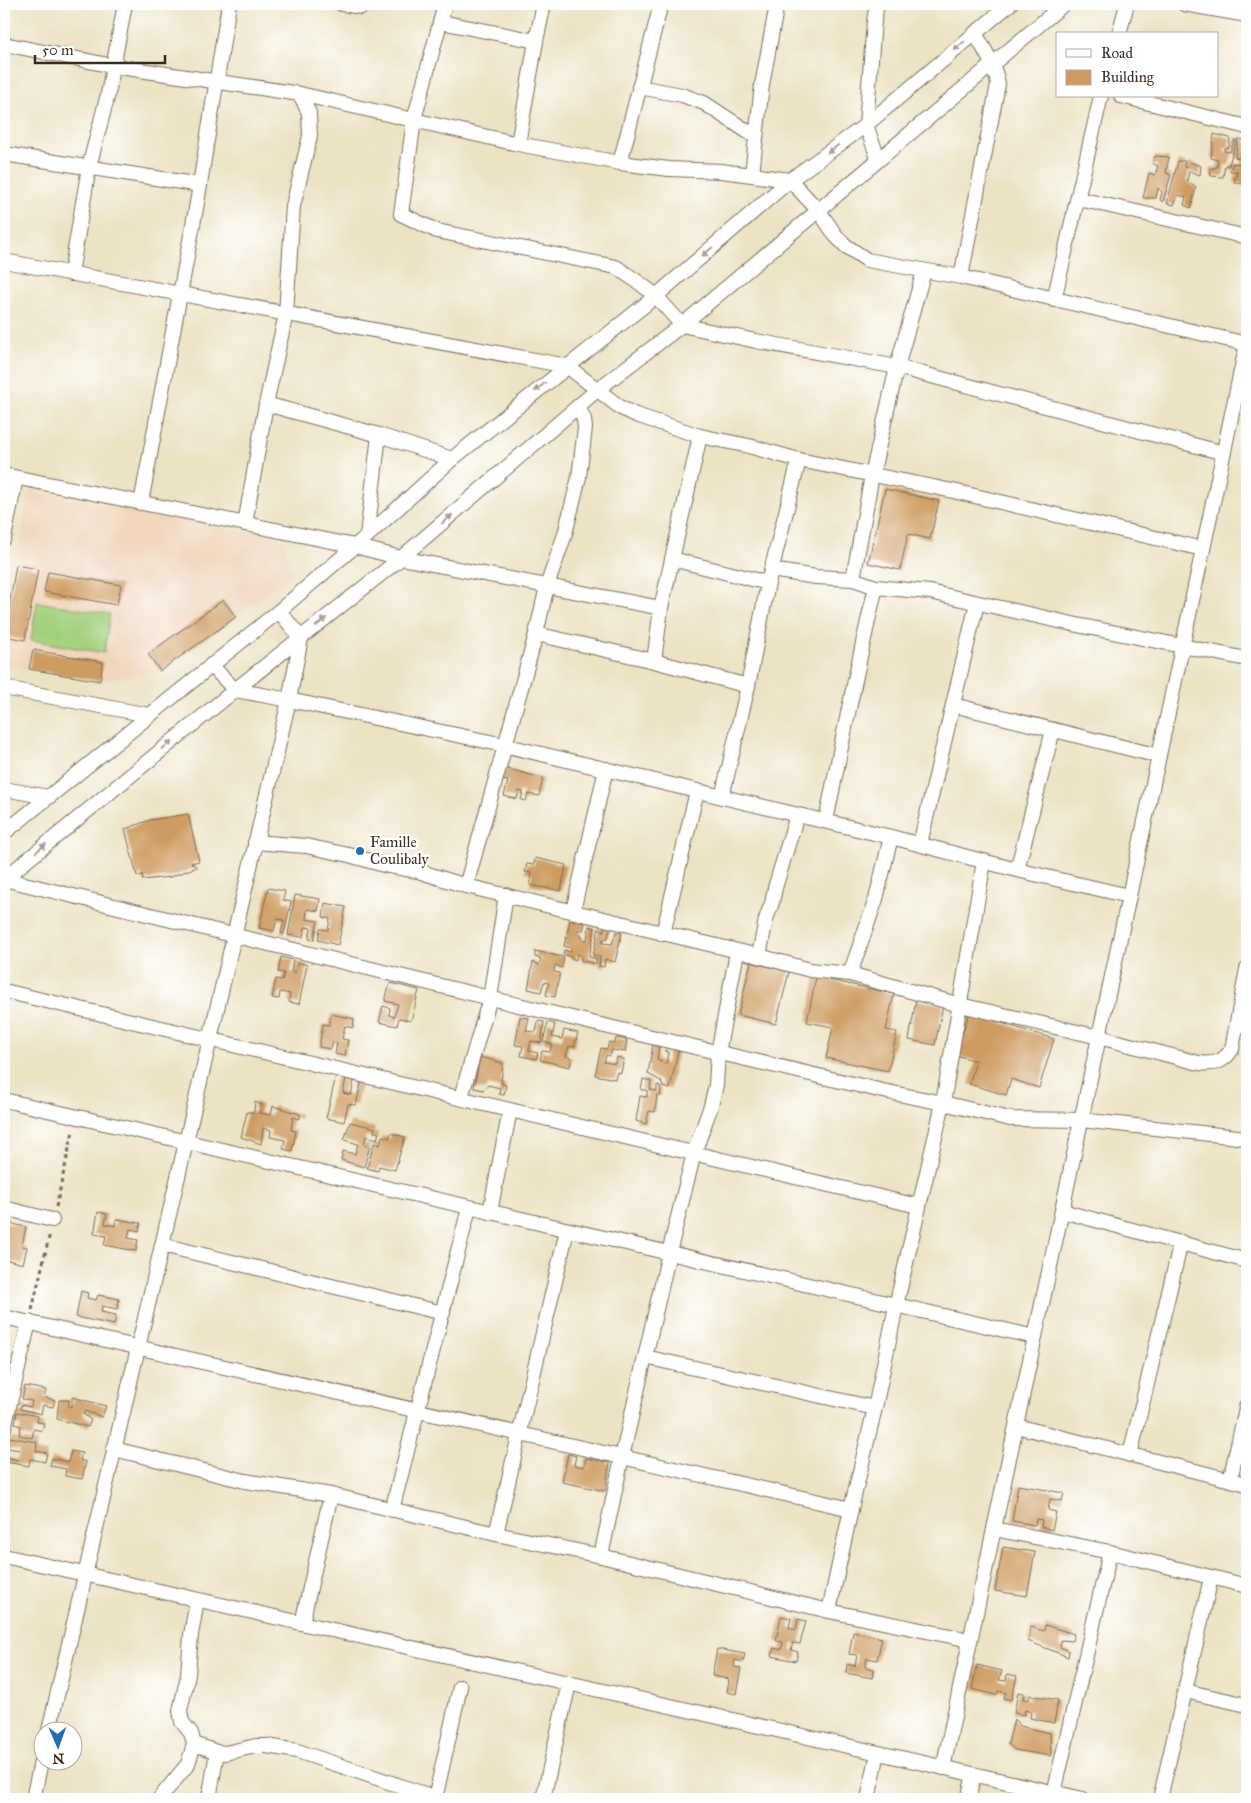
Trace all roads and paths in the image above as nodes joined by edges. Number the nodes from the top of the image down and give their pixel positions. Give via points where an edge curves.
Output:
1 (125, 4) edge
2 (228, 4) edge
3 (342, 4) edge
4 (445, 4) edge
5 (544, 4) edge
6 (660, 4) edge
7 (777, 4) edge
8 (877, 4) edge
9 (1010, 4) edge
10 (1064, 4) edge
11 (1127, 4) edge
12 (1184, 4) edge
13 (361, 7) dead end
14 (1247, 15) edge
15 (441, 22) junction
16 (975, 32) junction
17 (1120, 32) edge
18 (536, 41) junction
19 (4, 44) edge
20 (992, 64) junction
21 (113, 66) junction
22 (217, 82) junction
23 (639, 87) junction
24 (300, 94) junction
25 (1101, 98) edge
26 (1130, 98) edge
27 (414, 120) junction
28 (866, 125) junction
29 (1247, 127) edge
30 (756, 137) junction
31 (518, 144) junction
32 (4, 154) edge
33 (878, 158) junction
34 (620, 163) junction
35 (89, 167) junction
36 (752, 174) junction
37 (790, 180) junction
38 (200, 185) junction
39 (1079, 199) junction
40 (819, 212) junction
41 (1247, 237) edge
42 (4, 261) edge
43 (924, 271) junction
44 (71, 274) junction
45 (961, 277) junction
46 (181, 294) junction
47 (656, 296) junction
48 (1054, 300) junction
49 (286, 314) junction
50 (682, 325) junction
51 (1247, 344) edge
52 (567, 366) junction
53 (897, 368) junction
54 (597, 390) junction
55 (266, 404) junction
56 (578, 406) junction
57 (380, 435) junction
58 (700, 436) junction
59 (1224, 453) junction
60 (452, 459) junction
61 (799, 460) junction
62 (872, 475) junction
63 (10, 476) edge
64 (141, 503) junction
65 (245, 524) junction
66 (367, 536) junction
67 (4, 538) edge
68 (355, 546) junction
69 (1203, 549) junction
70 (401, 558) junction
71 (672, 559) junction
72 (769, 577) junction
73 (853, 579) junction
74 (547, 586) junction
75 (876, 587) junction
76 (977, 603) junction
77 (661, 608) junction
78 (278, 611) junction
79 (536, 634) junction
80 (301, 638) junction
81 (1182, 646) junction
82 (1247, 659) edge
83 (654, 661) junction
84 (211, 665) junction
85 (748, 686) junction
86 (4, 688) edge
87 (235, 690) junction
88 (289, 700) junction
89 (953, 705) junction
90 (149, 715) junction
91 (1053, 730) junction
92 (505, 746) junction
93 (1159, 756) junction
94 (606, 769) junction
95 (4, 789) edge
96 (697, 791) junction
97 (48, 797) junction
98 (722, 797) junction
99 (797, 815) junction
100 (826, 821) junction
101 (4, 833) edge
102 (891, 837) junction
103 (255, 842) junction
104 (920, 844) junction
105 (984, 861) junction
106 (1018, 870) junction
107 (4, 879) edge
108 (466, 886) junction
109 (506, 895) junction
110 (1129, 896) junction
111 (573, 911) junction
112 (663, 934) junction
113 (234, 936) junction
114 (736, 952) junction
115 (759, 956) junction
116 (1247, 969) edge
117 (850, 974) junction
118 (4, 991) edge
119 (490, 998) junction
120 (960, 1005) junction
121 (1099, 1037) junction
122 (210, 1039) junction
123 (718, 1053) junction
124 (461, 1097) junction
125 (4, 1100) edge
126 (943, 1103) junction
127 (510, 1110) junction
128 (1081, 1120) junction
129 (1247, 1138) edge
130 (186, 1140) junction
131 (694, 1153) junction
132 (918, 1206) junction
133 (4, 1208) edge
134 (469, 1208) junction
135 (1062, 1211) junction
136 (490, 1212) junction
137 (52, 1220) dead end
138 (567, 1230) junction
139 (1181, 1242) junction
140 (162, 1244) junction
141 (669, 1253) junction
142 (1247, 1261) edge
143 (896, 1306) junction
144 (443, 1313) junction
145 (4, 1317) edge
146 (28, 1322) junction
147 (1035, 1337) junction
148 (138, 1347) junction
149 (645, 1357) junction
150 (1247, 1404) edge
151 (875, 1408) junction
152 (6, 1411) edge
153 (418, 1411) junction
154 (1016, 1426) junction
155 (4, 1428) edge
156 (520, 1434) junction
157 (114, 1449) junction
158 (1130, 1454) junction
159 (622, 1457) junction
160 (1230, 1480) junction
161 (1247, 1484) edge
162 (331, 1495) junction
163 (850, 1509) junction
164 (392, 1510) junction
165 (994, 1529) junction
166 (496, 1534) junction
167 (1110, 1552) junction
168 (4, 1556) edge
169 (601, 1556) junction
170 (85, 1574) junction
171 (1211, 1578) junction
172 (1247, 1586) edge
173 (197, 1600) junction
174 (829, 1611) junction
175 (302, 1623) junction
176 (970, 1640) junction
177 (569, 1683) junction
178 (460, 1687) dead end
179 (1185, 1691) junction
180 (1247, 1705) edge
181 (51, 1720) edge
182 (194, 1744) junction
183 (217, 1752) junction
184 (878, 1753) junction
185 (943, 1768) junction
186 (39, 1770) edge
187 (974, 1775) junction
188 (1054, 1793) junction
189 (33, 1799) edge
190 (159, 1799) edge
191 (209, 1799) edge
192 (436, 1799) edge
193 (543, 1799) edge
194 (868, 1799) edge
195 (968, 1799) edge
196 (1083, 1799) edge
197 (1160, 1799) edge

1 - 21 street
2 - 22 street
3 - 13 street
4 - 15 street
5 - 18 street
6 - 23 street
7 - 30 street
8 - 28 street
9 - 16 street
10 - 20 street
11 - 17 street
12 - 14 street
15 - 18 street
15 - 27 street
16 - 20 street
16 -> 28 street
18 - 31 street
19 - 21 street
20 - 33 street
20 - 45 street via 998,84
21 - 22 street
21 - 35 street
22 - 24 street
22 - 38 street
23 - 30 street via 682,95 704,103
23 - 34 street
24 - 27 street
24 - 49 street via 311,125 293,206
25 - 39 street
26 - 29 street
27 - 31 street
27 - 47 street via 402,214 437,231 616,267
28 - 33 street
28 -> 37 street
30 - 36 street
31 - 34 street
32 - 35 street
33 - 40 street
34 - 36 street
35 - 38 street
35 - 44 street
36 - 37 street
37 - 40 street
37 -> 47 street
38 - 46 street
39 - 41 street
39 - 48 street
40 - 43 street via 836,236 867,260
40 - 50 street
42 - 44 street
43 - 45 street
43 - 53 street
44 - 46 street
45 - 48 street
46 - 49 street
46 - 64 street
47 - 50 street
47 - 52 street
48 - 51 street
49 - 52 street
49 - 55 street
50 - 53 street
50 - 54 street
51 - 59 street
52 - 54 street
52 -> 60 street
53 - 59 street
53 - 62 street
54 - 56 street
54 - 58 street via 636,416
55 - 57 street
55 - 65 street
70 -> 56 street
56 - 74 street via 585,428 580,470 565,534
57 - 60 street
57 - 66 street
58 - 61 street
58 - 71 street
59 - 69 street
60 - 66 street
61 - 62 street
61 - 72 street
62 - 69 street
62 - 73 street
63 - 64 street
63 - 67 street
64 - 65 street
65 - 68 street
66 - 68 street
68 - 70 street
68 - 78 street
69 - 81 street
70 - 74 street
80 -> 70 street
71 - 72 street
71 - 77 street
72 - 73 street
72 - 85 street
73 - 75 street
74 - 77 street
74 - 79 street
75 - 76 street via 930,592
75 - 100 street
76 - 81 street
76 - 89 street
77 - 83 street
78 - 80 street
78 - 84 street
79 - 83 street
79 - 92 street
80 - 87 street
80 - 88 street
81 - 82 street
81 - 93 street
83 - 85 street
84 - 87 street
84 - 90 street
85 - 98 street
86 - 90 street
87 - 88 street
107 -> 87 street
88 - 92 street
88 - 103 street
89 - 91 street
89 - 104 street
90 - 97 street
91 - 93 street
91 - 106 street
92 - 94 street
92 - 108 street
93 - 110 street
94 - 96 street
94 - 111 street
95 - 97 street
96 - 98 street
96 - 112 street
97 - 101 street
98 - 99 street
99 - 100 street
99 - 115 street via 766,919
100 - 102 street
102 - 104 street
102 - 117 street via 876,900
103 - 108 street via 306,846 418,871
103 - 113 street
104 - 105 street
105 - 106 street
105 - 120 street
106 - 110 street
107 - 113 street
108 - 109 street
109 - 111 street
109 - 119 street
110 - 121 street
111 - 112 street
112 - 114 street
113 - 119 street
113 - 122 street
114 - 115 street
114 - 123 street
115 - 117 street via 810,970
116 - 121 street via 1232,1049 1222,1061 1199,1063
117 - 120 street
118 - 122 street
119 - 123 street
119 - 124 street
120 - 121 street
120 - 126 street
121 - 128 street
122 - 124 street
122 - 130 street
123 - 126 street
123 - 131 street via 711,1106
124 - 127 street
125 - 130 street
126 - 128 street via 1010,1119
126 - 132 street
127 - 131 street
127 - 136 street
128 - 129 street
128 - 135 street
130 - 134 street
130 - 140 street
131 - 132 street
131 - 141 street
132 - 143 street
133 - 137 street
134 - 136 street
134 - 144 street
135 - 139 street
135 - 147 street
136 - 138 street
138 - 141 street
138 - 156 street
139 - 142 street
139 - 158 street
140 - 144 street
140 - 148 street
141 - 143 street
141 - 149 street
143 - 147 street
143 - 151 street
144 - 153 street
145 - 146 street
146 - 148 street
146 - 152 street
147 - 154 street
148 - 153 street
148 - 157 street
149 - 151 street
149 - 159 street
150 - 160 street
151 - 163 street
152 - 155 street
153 - 156 street
153 - 164 street
154 - 158 street
154 - 165 street
156 - 159 street
156 - 166 street
157 - 162 street via 245,1481
157 - 170 street
158 - 160 street
159 - 163 street
159 - 169 street
160 - 161 street
162 - 164 street
162 - 175 street
163 - 174 street
164 - 166 street
165 - 167 street
165 - 176 street
166 - 169 street
167 - 171 street
167 - 188 street
168 - 170 street
169 - 174 street
170 - 173 street
170 - 181 street
171 - 172 street
171 - 179 street
173 - 175 street
173 - 182 street via 180,1711
174 - 176 street
175 - 177 street
176 - 185 street
177 - 184 street
177 - 193 street
178 - 192 street
179 - 180 street
179 - 197 street
182 - 183 street
182 - 190 street via 188,1764
183 - 191 street
183 - 192 street via 267,1746 297,1751
184 - 185 street
184 - 194 street
185 - 187 street
186 - 189 street
187 - 188 street
187 - 195 street
188 - 196 street

